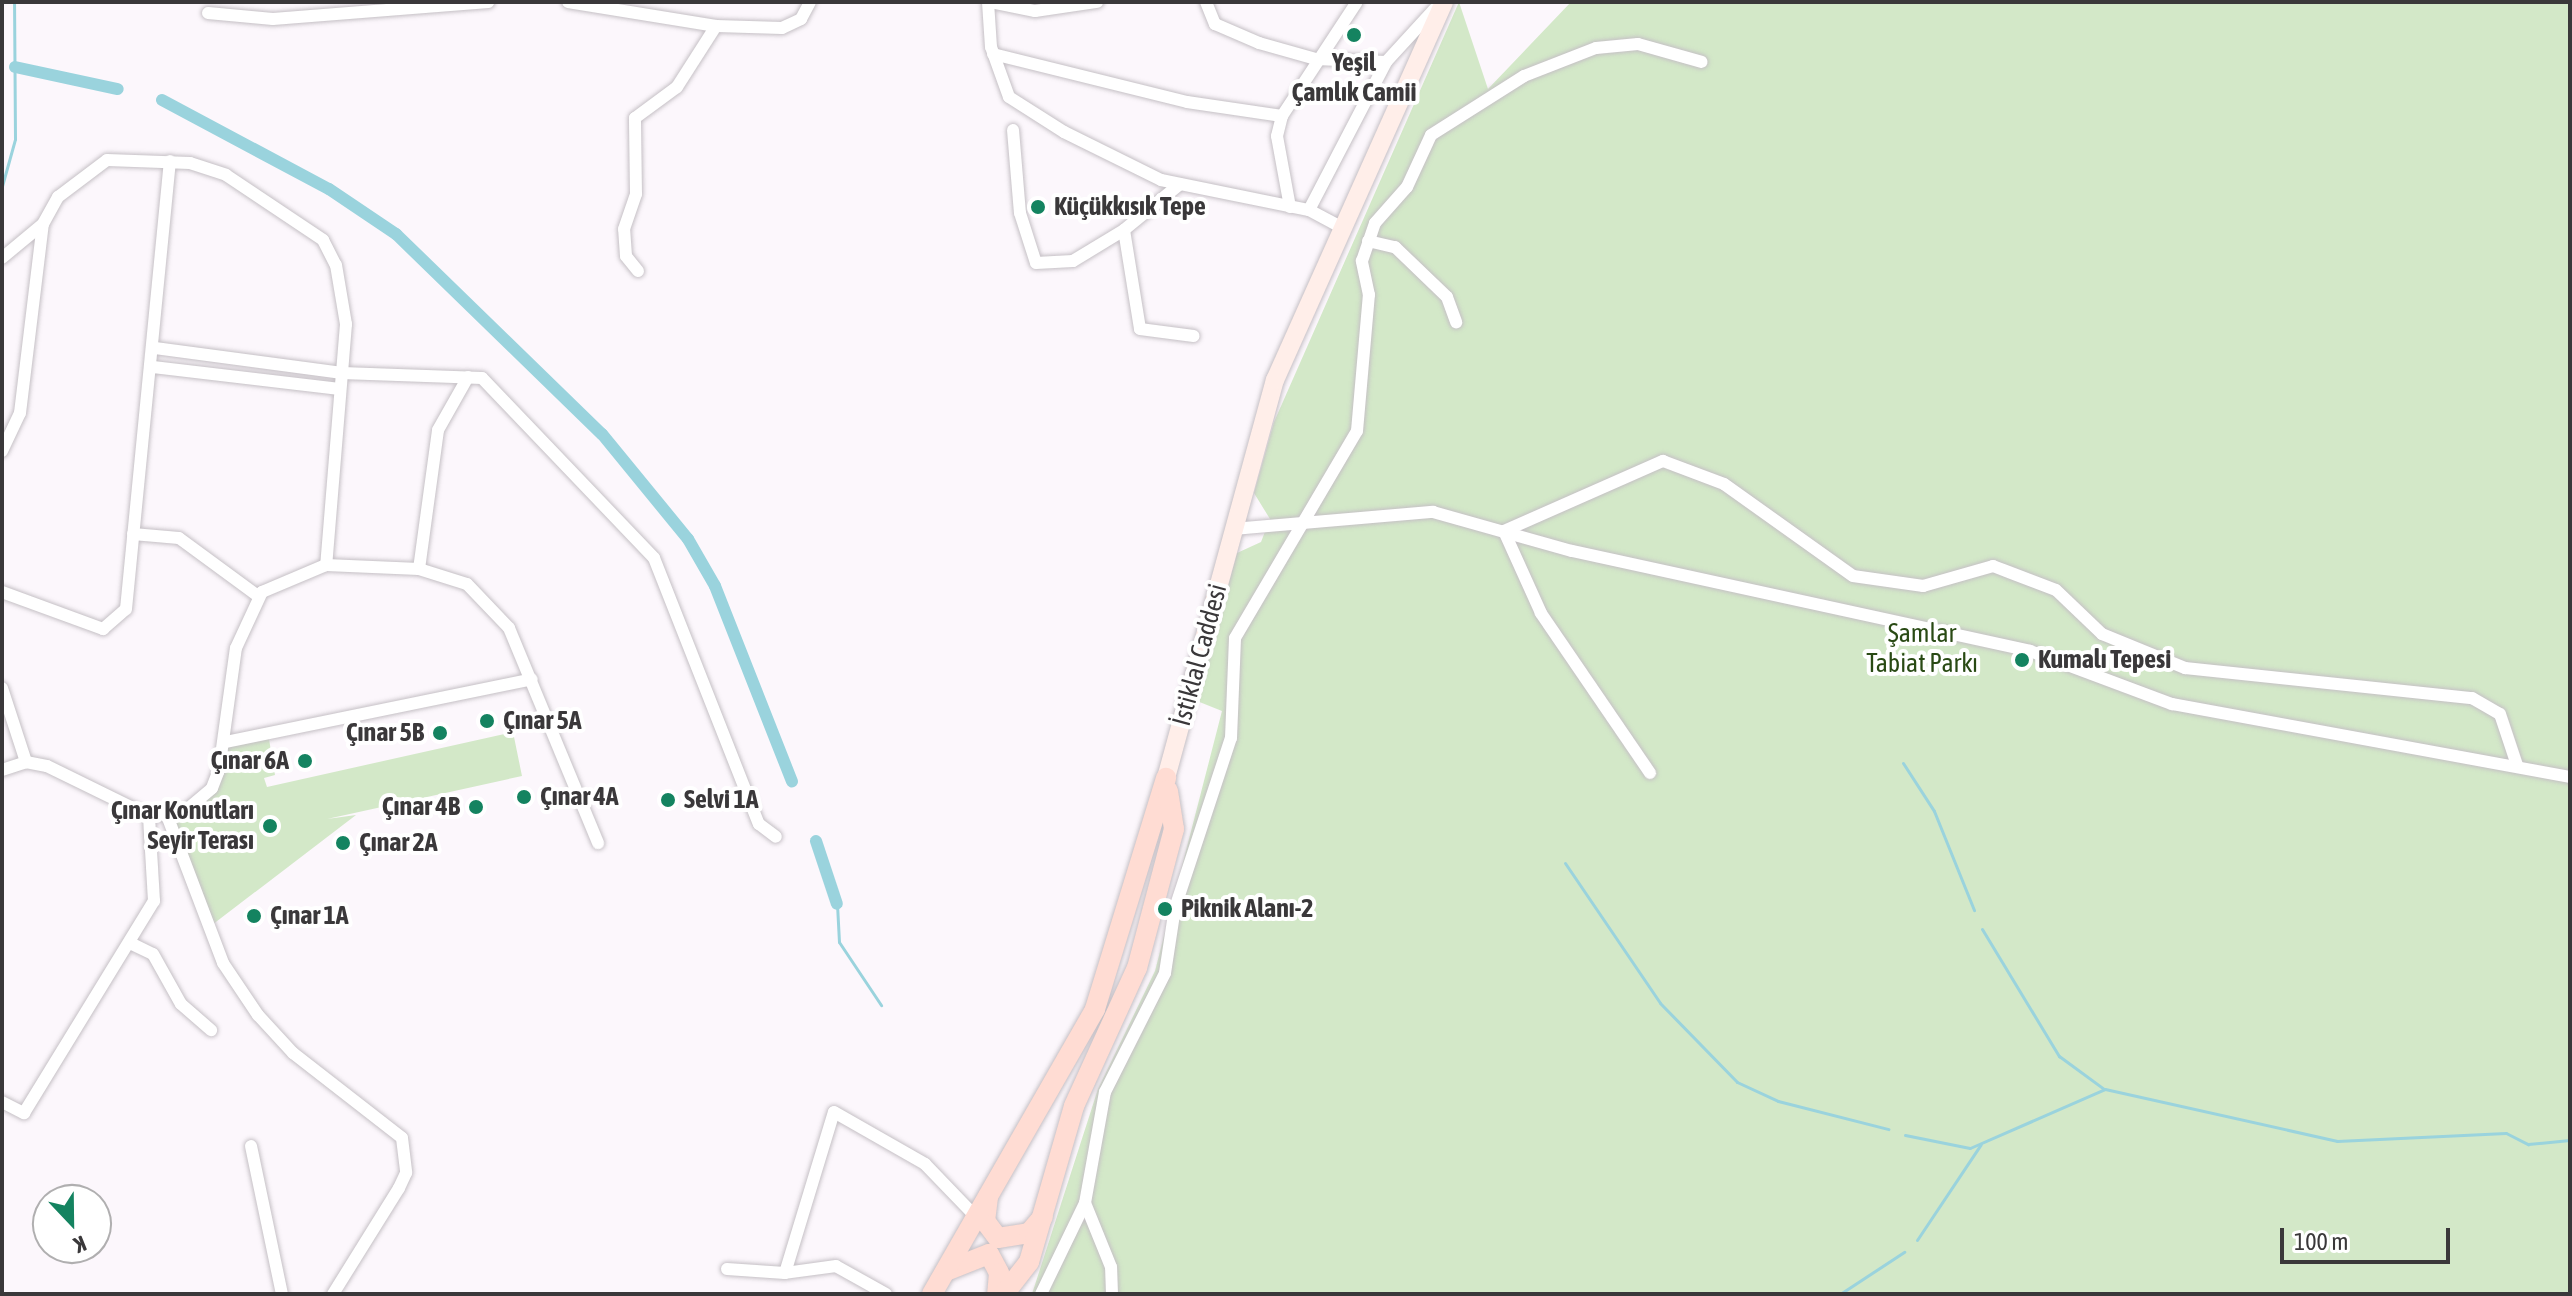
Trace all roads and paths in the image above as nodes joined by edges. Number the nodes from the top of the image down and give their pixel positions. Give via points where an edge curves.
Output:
1 (488, 2) edge
2 (568, 2) edge
3 (810, 2) edge
4 (989, 2) edge
5 (1097, 2) edge
6 (1206, 2) edge
7 (1357, 2) edge
8 (1442, 2) edge
9 (208, 13) dead end
10 (716, 26) junction
11 (993, 54) junction
12 (1316, 59) junction
13 (1386, 62) junction
14 (1702, 62) dead end
15 (1282, 116) junction
16 (1013, 130) dead end
17 (170, 161) junction
18 (1180, 184) junction
19 (1290, 207) junction
20 (1309, 210) junction
21 (43, 224) junction
22 (1343, 228) junction
23 (1124, 230) junction
24 (1368, 241) junction
25 (2, 258) edge
26 (638, 271) dead end
27 (1456, 322) dead end
28 (1194, 336) dead end
29 (155, 348) junction
30 (153, 367) junction
31 (342, 373) junction
32 (468, 377) junction
33 (340, 389) junction
34 (2, 451) edge
35 (1296, 526) junction
36 (1233, 529) junction
37 (1504, 531) junction
38 (133, 534) junction
39 (326, 565) junction
40 (419, 569) junction
41 (2, 592) edge
42 (258, 596) junction
43 (532, 679) junction
44 (2, 688) edge
45 (226, 742) junction
46 (26, 762) junction
47 (2517, 765) junction
48 (2, 770) edge
49 (1650, 773) dead end
50 (2570, 777) edge
51 (1166, 778) junction
52 (149, 816) junction
53 (168, 818) junction
54 (776, 837) dead end
55 (598, 843) dead end
56 (130, 943) junction
57 (211, 1030) dead end
58 (2, 1102) edge
59 (251, 1146) dead end
60 (990, 1189) junction
61 (1085, 1203) junction
62 (975, 1216) junction
63 (1043, 1217) junction
64 (727, 1269) dead end
65 (785, 1273) junction
66 (943, 1273) junction
67 (282, 1294) edge
68 (333, 1294) edge
69 (886, 1294) edge
70 (932, 1294) edge
71 (997, 1294) edge
72 (1004, 1294) edge
73 (1041, 1294) edge
74 (1112, 1294) edge

1 - 9 street via 273,19
2 - 10 street
3 - 10 street via 801,19 782,28
4 - 5 street via 1035,11
4 - 11 street
6 - 12 street via 1215,24
7 - 12 street
8 - 13 street
8 - 22 main road, İstiklal Caddesi
10 - 26 street via 677,87 635,118 636,194 624,229 626,256
11 - 15 street via 1187,102
11 - 18 street via 1009,97 1064,132
12 - 13 street
12 - 15 street
13 - 20 street
14 - 24 street via 1638,44 1596,48 1487,95 1431,135 1407,187
15 - 19 street via 1277,136
16 - 23 street via 1020,213 1036,263 1073,261
17 - 21 street via 107,160 76,177
17 - 29 street
17 - 31 street via 226,175 323,240 344,301
18 - 19 street
18 - 23 street
19 - 20 street
20 - 22 street
21 - 25 street
21 - 34 street via 20,413
22 - 36 main road, İstiklal Caddesi via 1275,380
23 - 28 street via 1140,329 1149,336
24 - 27 street via 1395,247 1447,297
24 - 35 street via 1357,431
29 - 30 street
29 - 31 street
30 - 33 street
30 - 38 street
31 - 32 street
31 - 33 street
32 - 40 street via 438,430
32 - 54 street via 482,378 654,558 759,824
33 - 39 street
35 - 36 street
35 - 37 street via 1406,511
35 - 61 street via 1235,638 1231,738 1175,908 1165,973 1105,1092
36 - 51 main road, İstiklal Caddesi
37 - 47 street via 2030,651 2172,704
37 - 47 street via 1663,461 1724,484 1853,576 1923,586 1993,566 2056,590 2102,634 2185,668 2472,698 2500,714
37 - 49 street via 1541,613
38 - 41 street via 126,609 103,629
38 - 42 street via 179,538
39 - 40 street
39 - 42 street
40 - 43 street via 457,579 483,597 509,628
42 - 45 street via 236,648
43 - 45 street
43 - 55 street
44 - 46 street
45 - 53 street via 212,788
46 - 48 street
46 - 52 street
47 - 50 street
51 - 60 main road, İstiklal Caddesi via 1095,1009
51 - 63 main road via 1174,829 1137,968 1090,1062
52 - 53 street
52 - 56 street via 154,901
53 - 68 street via 223,963 258,1015 293,1053 402,1138 406,1162 399,1188
56 - 57 street via 153,954 181,1004
56 - 58 street via 24,1113
59 - 67 street
60 - 62 main road, İstiklal Caddesi
60 - 63 main road via 985,1221 998,1238 1029,1233
61 - 73 street
61 - 74 street via 1111,1267
62 - 65 street via 925,1164 834,1112
62 - 66 main road, İstiklal Caddesi
63 - 72 main road via 1029,1262
64 - 65 street
65 - 69 street via 836,1266
66 - 70 main road, İstiklal Caddesi
66 - 71 main road via 976,1253 989,1254 999,1273

